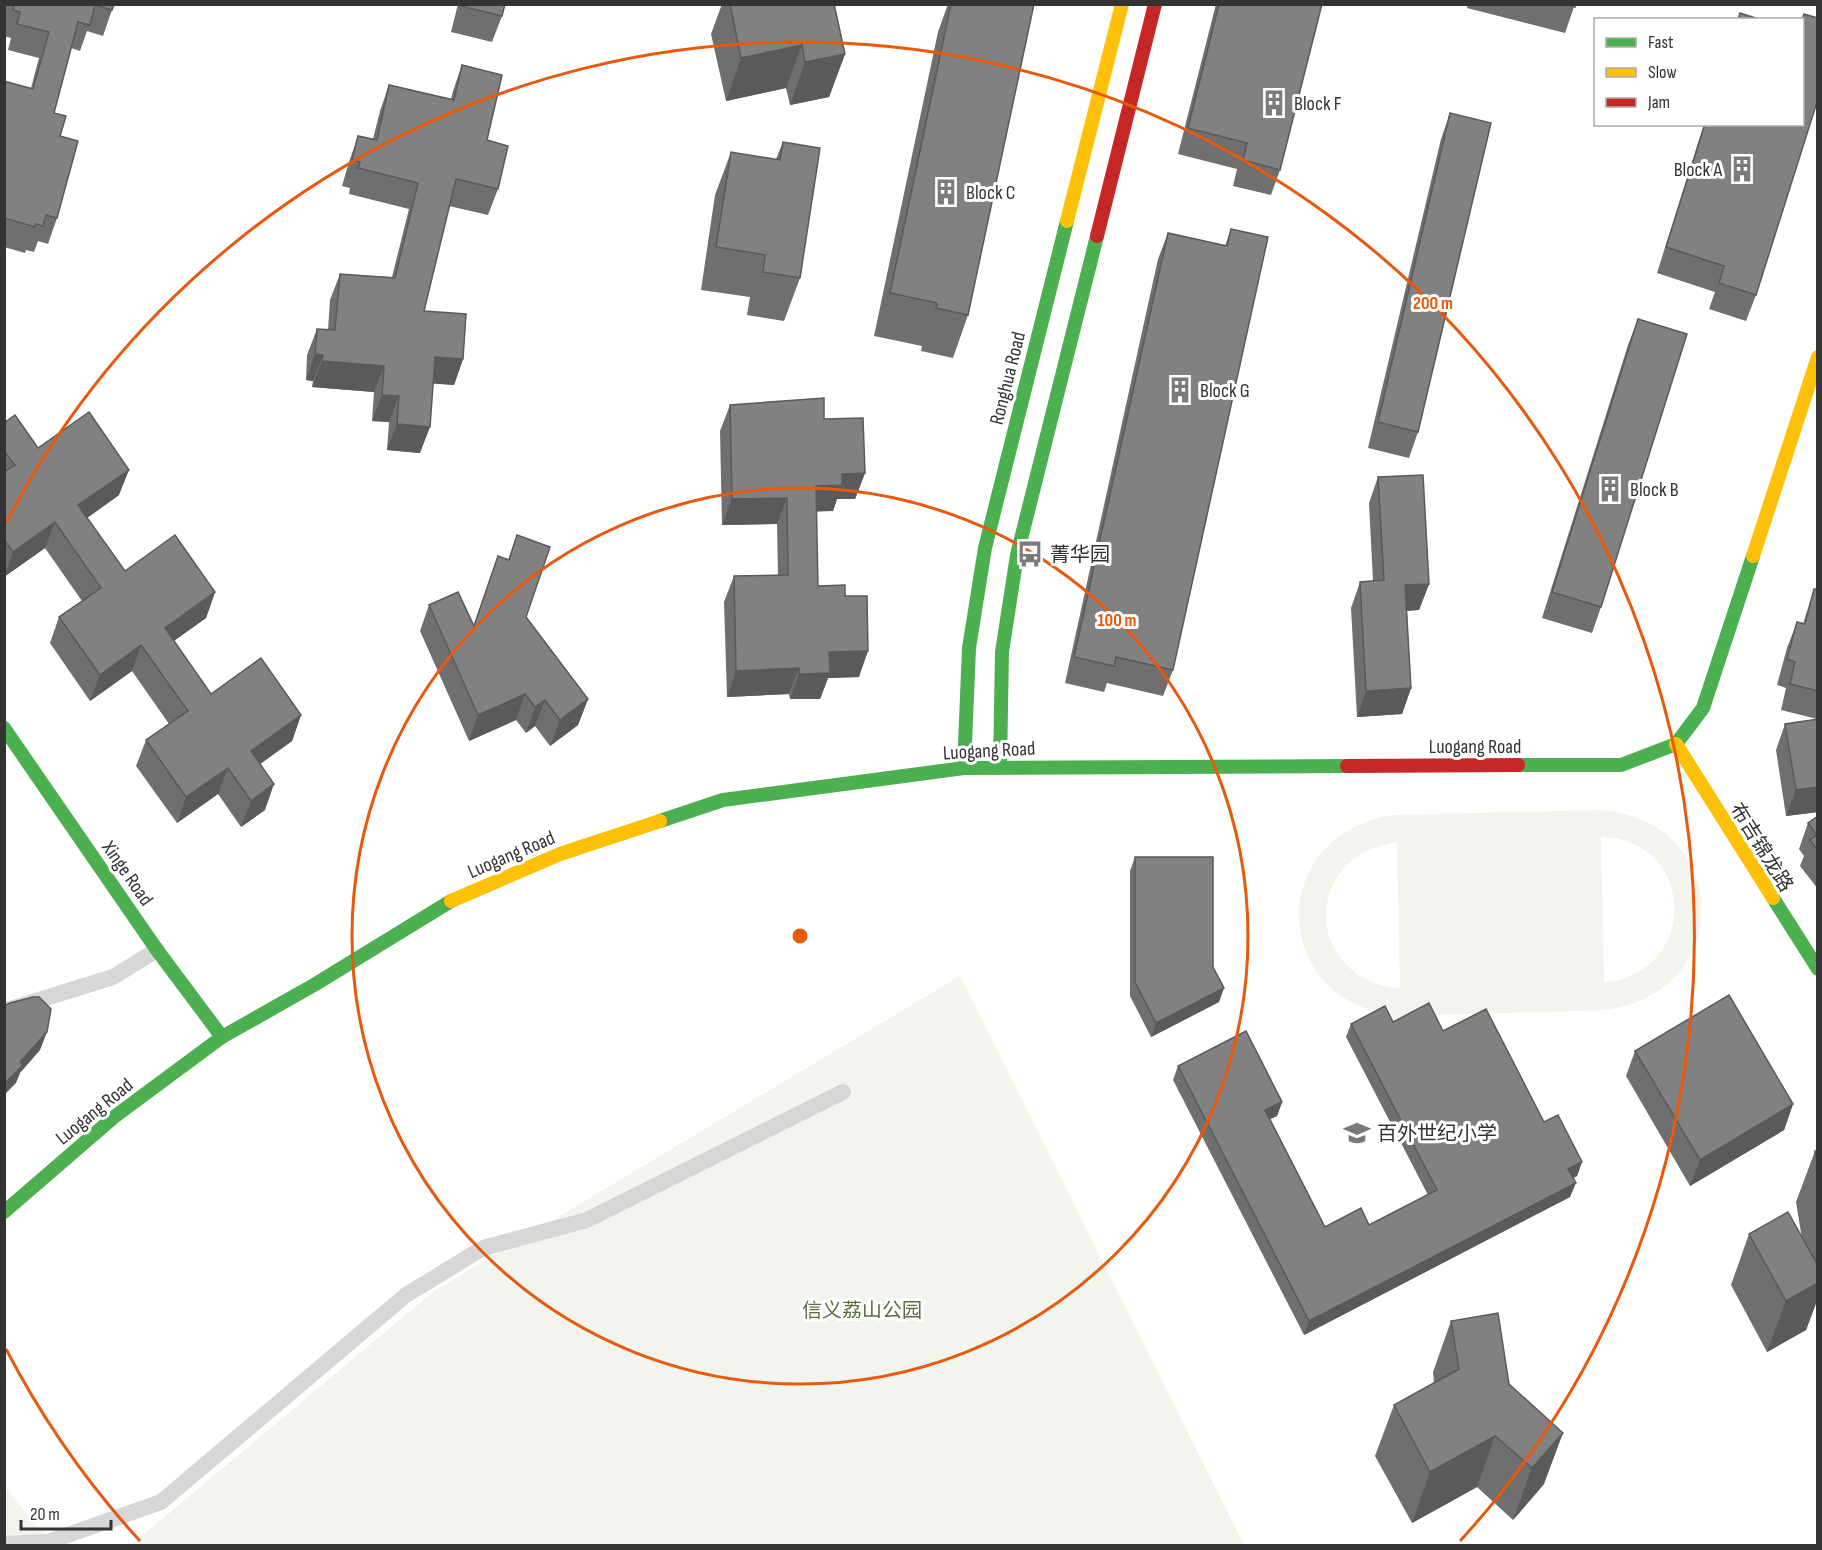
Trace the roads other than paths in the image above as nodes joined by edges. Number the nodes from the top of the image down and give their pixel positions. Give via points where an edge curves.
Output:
1 (1122, 4) edge
2 (1155, 4) edge
3 (1818, 357) edge
4 (1814, 379) edge
5 (4, 728) edge
6 (1676, 744) junction
7 (1000, 766) junction
8 (964, 768) junction
9 (157, 950) junction
10 (1818, 969) edge
11 (4, 1011) edge
12 (222, 1037) junction
13 (843, 1092) dead end
14 (4, 1212) edge
15 (4, 1544) edge

1 - 8 street, Ronghua Road via 985,548 969,648
2 - 7 street via 1017,555 1002,652
3 - 4 street
4 - 6 street via 1703,708
5 - 9 street, Xinge Road
6 - 7 street, Luogang Road via 1621,765
6 - 10 street, 布吉锦龙路
7 - 8 street, Luogang Road
8 - 12 street, Luogang Road via 723,800 560,854 448,902
9 - 11 lane via 113,976
9 - 12 street, Xinge Road
12 - 14 street, Luogang Road via 114,1117
13 - 15 lane via 587,1220 483,1248 406,1295 161,1502 48,1542

